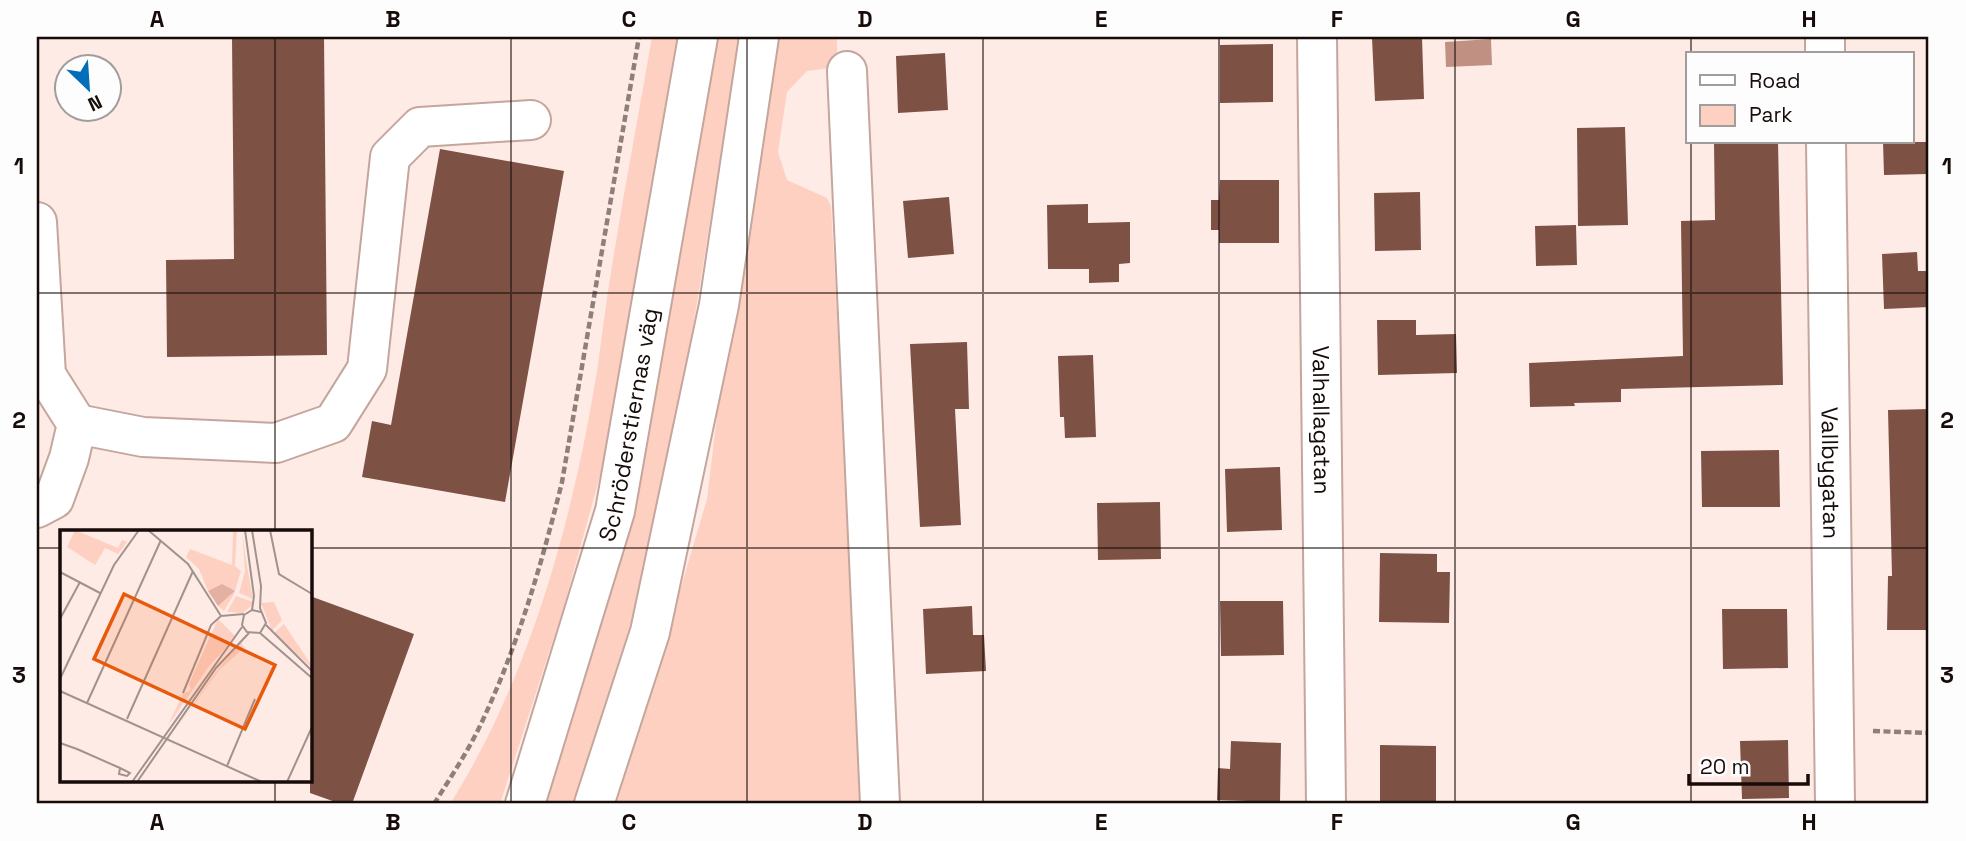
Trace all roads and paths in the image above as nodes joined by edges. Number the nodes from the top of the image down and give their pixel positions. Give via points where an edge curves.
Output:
1 (639, 37) edge
2 (698, 37) edge
3 (760, 37) edge
4 (1317, 37) edge
5 (847, 71) dead end
6 (531, 120) dead end
7 (1826, 144) edge
8 (37, 222) edge
9 (76, 424) junction
10 (37, 508) edge
11 (1834, 730) junction
12 (1929, 733) edge
13 (434, 804) edge
14 (524, 804) edge
15 (594, 804) edge
16 (880, 804) edge
17 (1326, 804) edge
18 (1835, 804) edge

1 - 13 path via 562,482 546,546 488,708
2 - 14 street, Schröderstiernas väg via 615,511
3 - 15 street via 719,306 650,632
4 - 17 street, Valhallagatan
5 - 16 street
6 - 9 street via 420,127 390,157 367,369 333,424 276,443 143,437
7 - 11 street, Vallbygatan
8 - 9 street via 46,375
9 - 10 street via 54,499
11 - 12 path
11 - 18 street, Vallbygatan

